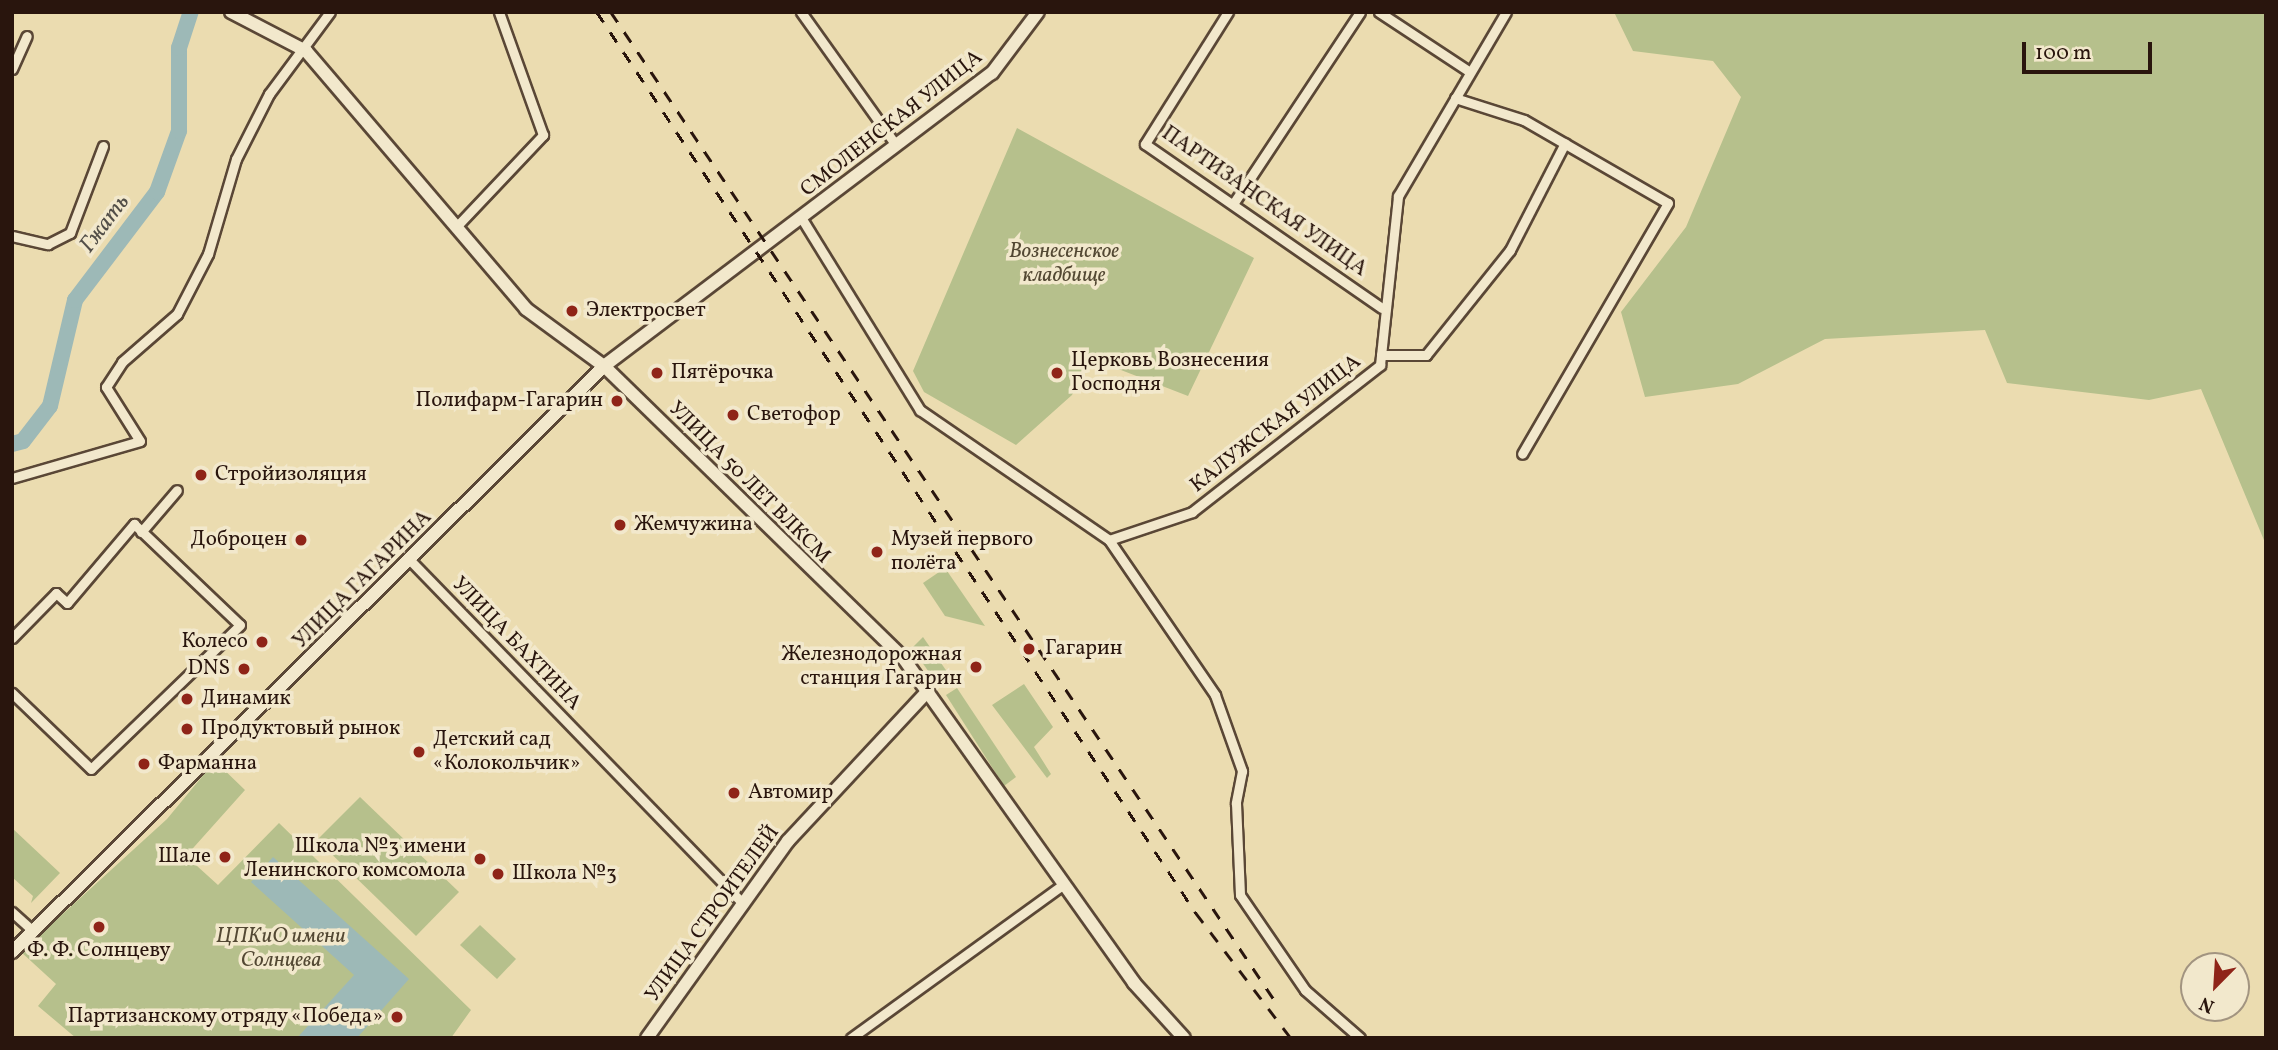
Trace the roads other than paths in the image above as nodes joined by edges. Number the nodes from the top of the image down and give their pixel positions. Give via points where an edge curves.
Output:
1 (231, 12) edge
2 (330, 12) edge
3 (499, 12) edge
4 (801, 12) edge
5 (1038, 12) edge
6 (1228, 12) edge
7 (1360, 12) edge
8 (1379, 12) edge
9 (1506, 12) edge
10 (27, 36) dead end
11 (306, 51) junction
12 (12, 69) edge
13 (1470, 72) junction
14 (1455, 98) junction
15 (1565, 143) junction
16 (896, 145) junction
17 (103, 146) dead end
18 (1233, 204) junction
19 (802, 219) junction
20 (456, 226) junction
21 (12, 236) edge
22 (756, 253) joint
23 (1381, 308) junction
24 (1381, 355) junction
25 (604, 366) junction
26 (1522, 454) dead end
27 (12, 478) edge
28 (177, 490) dead end
29 (141, 532) junction
30 (1109, 540) junction
31 (410, 560) junction
32 (12, 638) edge
33 (927, 692) junction
34 (12, 693) edge
35 (1062, 885) junction
36 (743, 904) junction
37 (12, 912) edge
38 (33, 931) junction
39 (12, 952) edge
40 (647, 1038) edge
41 (851, 1038) edge
42 (1184, 1038) edge
43 (1360, 1038) edge

1 - 11 main road, УЛИЦА 50 ЛЕТ ВЛКСМ
2 - 11 street
3 - 20 street via 543,135
4 - 16 street
5 - 16 main road, СМОЛЕНСКАЯ УЛИЦА via 992,73
6 - 18 street, ПАРТИЗАНСКАЯ УЛИЦА via 1145,144
7 - 18 street
8 - 13 street
9 - 13 street, КАЛУЖСКАЯ УЛИЦА
10 - 12 street
11 - 20 main road, УЛИЦА 50 ЛЕТ ВЛКСМ
11 - 27 street via 269,94 236,159 208,254 177,314 122,362 106,387 140,441
13 - 14 street, КАЛУЖСКАЯ УЛИЦА
14 - 15 street via 1524,120
14 - 23 street, КАЛУЖСКАЯ УЛИЦА via 1398,196
15 - 24 street via 1510,250 1426,355
15 - 26 street via 1668,203
16 - 19 main road, СМОЛЕНСКАЯ УЛИЦА
17 - 21 street via 70,233 48,244
18 - 23 street, ПАРТИЗАНСКАЯ УЛИЦА
19 - 22 main road, СМОЛЕНСКАЯ УЛИЦА
19 - 30 street via 920,410
20 - 25 main road, УЛИЦА 50 ЛЕТ ВЛКСМ via 526,309
22 - 25 main road, УЛИЦА ГАГАРИНА
23 - 24 street, КАЛУЖСКАЯ УЛИЦА
24 - 30 street, КАЛУЖСКАЯ УЛИЦА via 1380,365 1192,512
25 - 31 main road, УЛИЦА ГАГАРИНА
25 - 33 main road, УЛИЦА 50 ЛЕТ ВЛКСМ via 904,659
28 - 29 street
29 - 32 street via 134,524 67,603 56,593
29 - 34 street via 240,625 92,769
30 - 43 street via 1215,695 1242,771 1236,803 1240,895 1305,990
31 - 36 street, УЛИЦА БАХТИНА
31 - 38 main road, УЛИЦА ГАГАРИНА
33 - 35 main road, УЛИЦА 50 ЛЕТ ВЛКСМ
33 - 36 main road, УЛИЦА СТРОИТЕЛЕЙ via 788,841
35 - 41 street
35 - 42 main road, УЛИЦА 50 ЛЕТ ВЛКСМ
36 - 40 main road, УЛИЦА СТРОИТЕЛЕЙ
37 - 38 street
38 - 39 main road, УЛИЦА ГАГАРИНА

